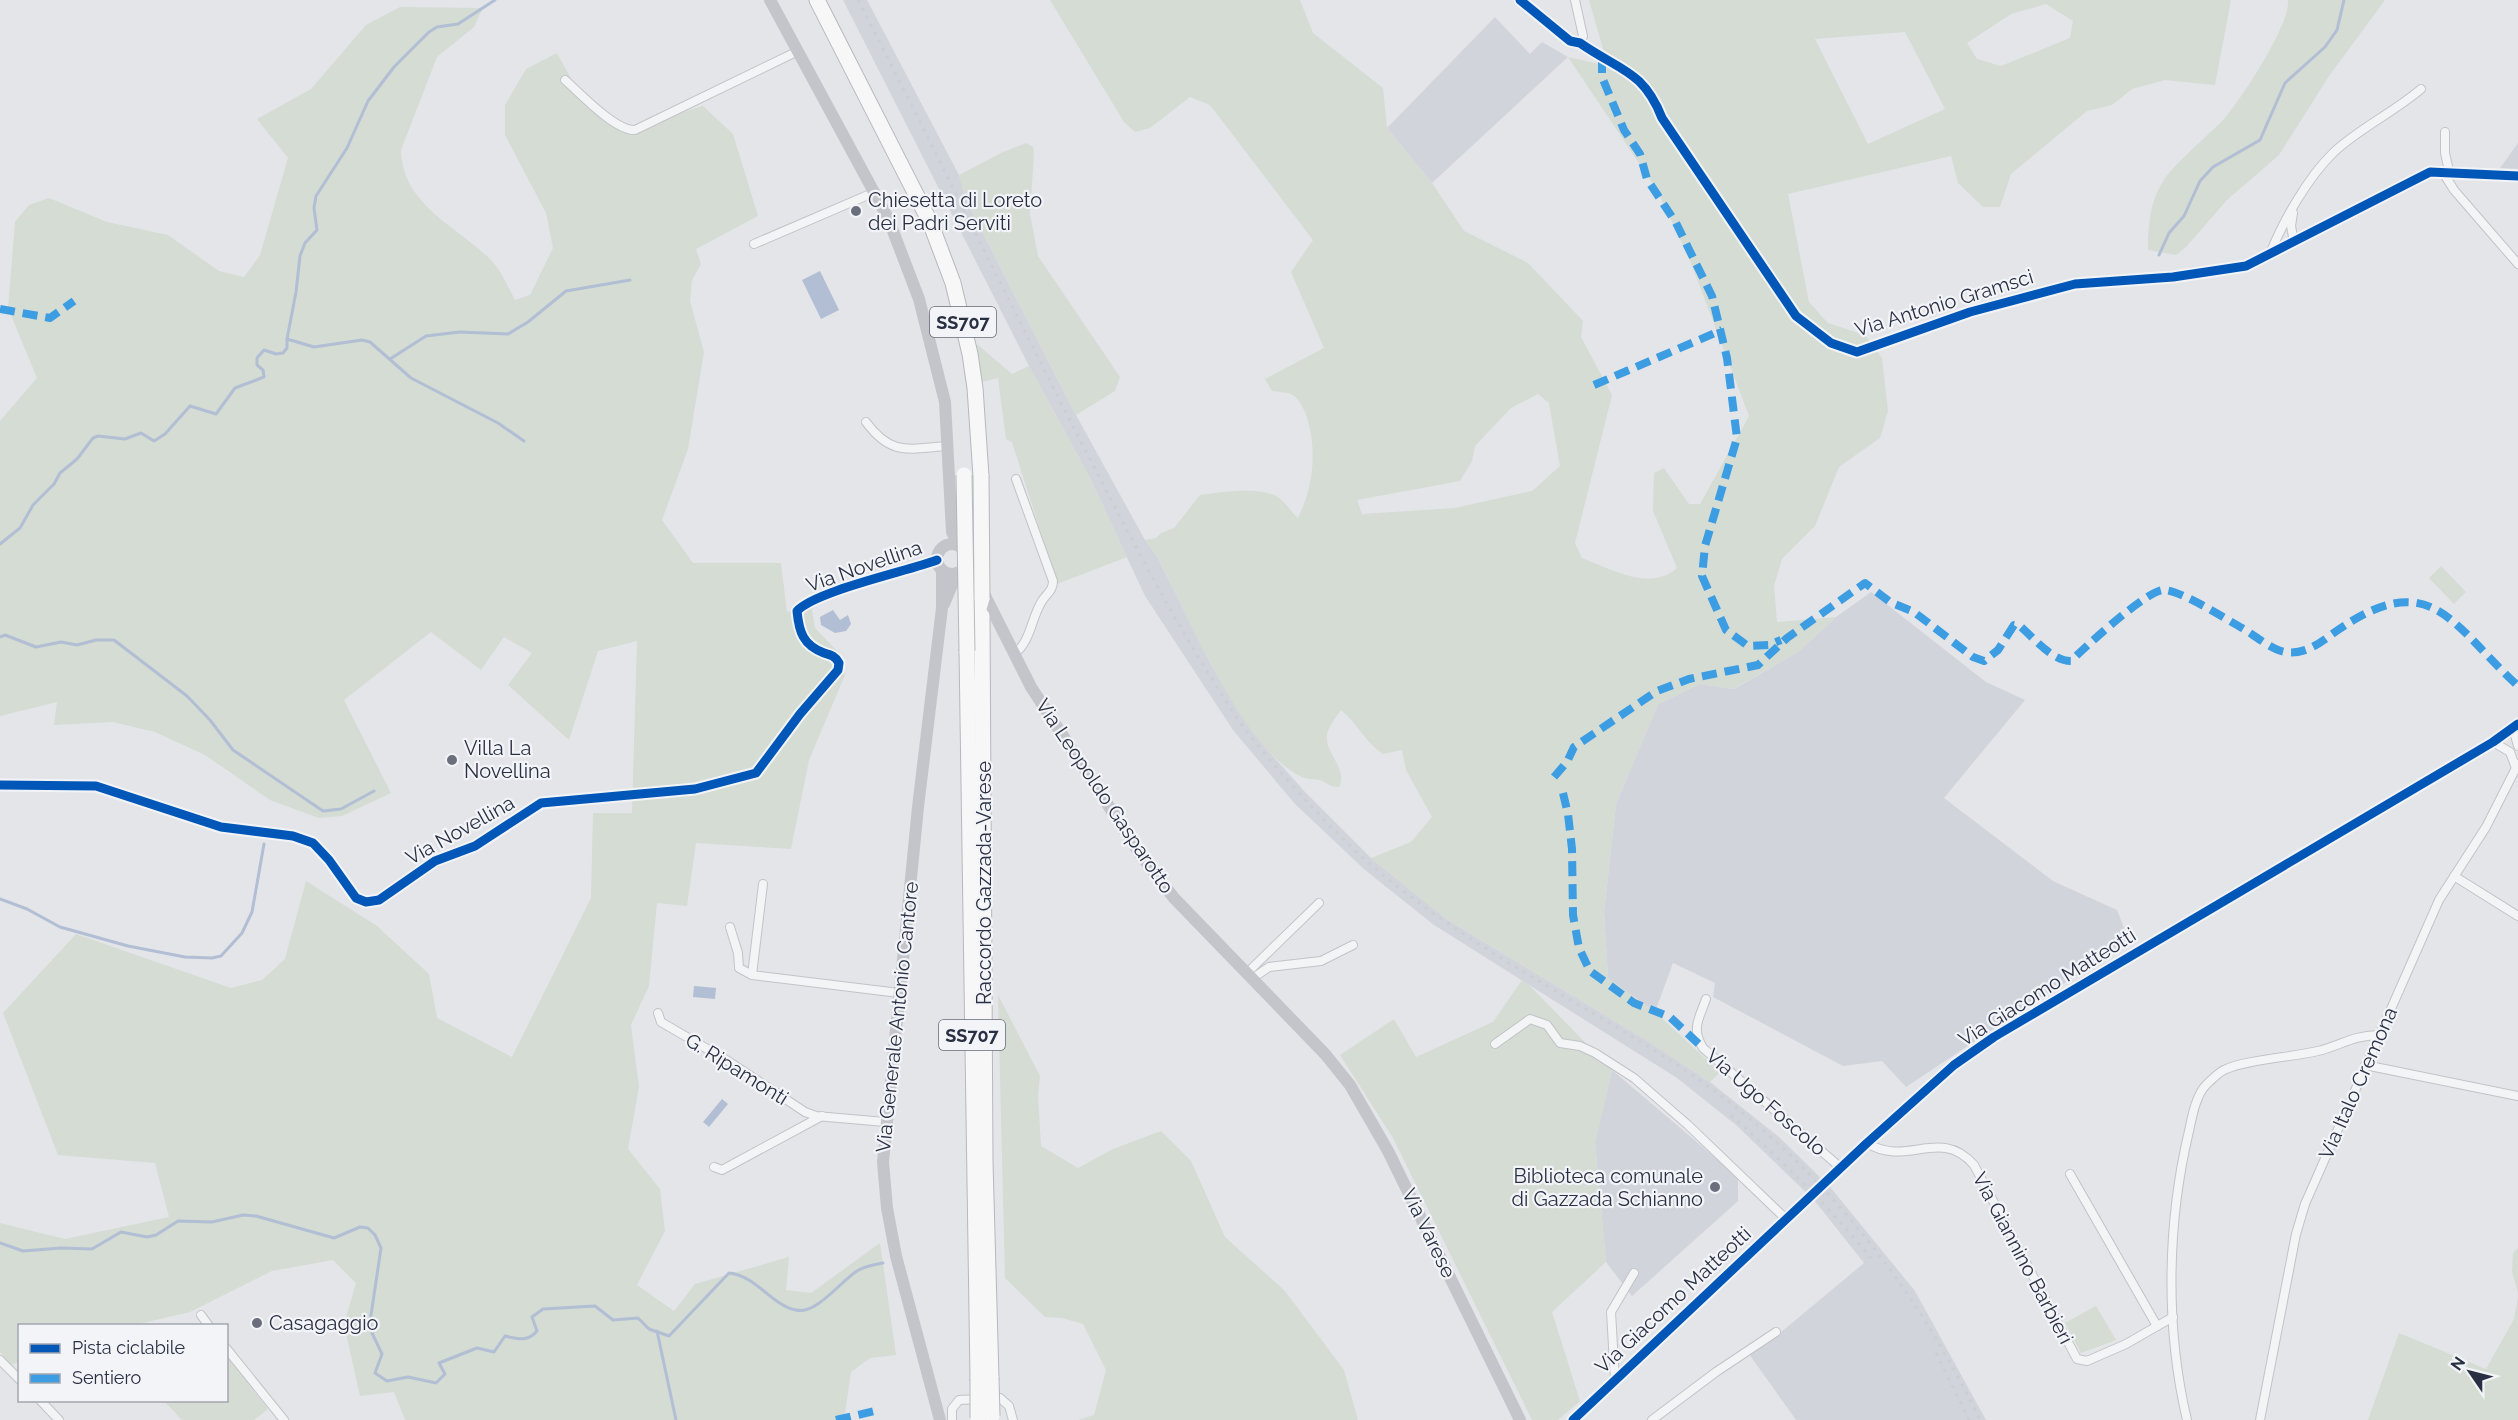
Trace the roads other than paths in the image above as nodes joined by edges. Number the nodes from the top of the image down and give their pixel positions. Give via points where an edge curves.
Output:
1 (770, 0) edge
2 (817, 0) edge
3 (1520, 0) edge
4 (1575, 0) edge
5 (1580, 43) junction
6 (798, 51) junction
7 (565, 80) dead end
8 (2421, 89) dead end
9 (2445, 132) dead end
10 (2446, 171) junction
11 (2518, 176) edge
12 (875, 192) junction
13 (2293, 211) junction
14 (2294, 242) junction
15 (754, 244) dead end
16 (2270, 254) junction
17 (2518, 264) edge
18 (866, 422) dead end
19 (947, 446) junction
20 (964, 475) dead end
21 (1016, 479) dead end
22 (952, 532) junction
23 (945, 546) junction
24 (959, 546) junction
25 (939, 565) junction
26 (962, 568) junction
27 (984, 598) junction
28 (942, 608) junction
29 (967, 651) junction
30 (1014, 654) junction
31 (975, 690) junction
32 (2515, 726) edge
33 (2493, 742) junction
34 (2518, 746) edge
35 (2517, 766) edge
36 (0, 786) edge
37 (2454, 876) junction
38 (763, 885) dead end
39 (1319, 903) dead end
40 (2518, 916) edge
41 (730, 927) dead end
42 (1353, 945) dead end
43 (752, 975) junction
44 (1250, 975) junction
45 (899, 993) junction
46 (1707, 999) dead end
47 (658, 1013) dead end
48 (2378, 1035) junction
49 (1495, 1044) dead end
50 (1325, 1054) joint
51 (2365, 1065) junction
52 (2518, 1096) edge
53 (822, 1116) junction
54 (885, 1122) junction
55 (1867, 1143) junction
56 (714, 1167) dead end
57 (1838, 1170) junction
58 (2070, 1174) dead end
59 (1785, 1218) junction
60 (1634, 1272) dead end
61 (201, 1315) dead end
62 (2173, 1317) junction
63 (208, 1324) edge
64 (2157, 1326) junction
65 (1776, 1332) dead end
66 (228, 1350) edge
67 (0, 1360) edge
68 (18, 1378) edge
69 (1615, 1380) junction
70 (41, 1402) edge
71 (985, 1419) edge
72 (59, 1420) edge
73 (284, 1420) edge
74 (940, 1420) edge
75 (952, 1420) edge
76 (1013, 1420) edge
77 (1520, 1420) edge
78 (1573, 1420) edge
79 (1652, 1420) edge
80 (2187, 1420) edge
81 (2260, 1420) edge

1 - 6 main road, Via Leopoldo Gasparotto
2 - 27 highway, Raccordo Gazzada-Varese / SS707, bridge via 930,222 953,283 975,388
3 - 5 street, Via Antonio Gramsci via 1570,41
4 - 5 street via 1583,36
5 - 16 street, Via Antonio Gramsci via 1638,77 1653,95 1668,127 1797,316 1831,343 1857,352 1970,312 2075,284 2173,277 2246,266
6 - 7 street via 627,131
6 - 12 main road, Via Leopoldo Gasparotto
8 - 13 street via 2334,152 2306,187
9 - 10 street
10 - 11 street, Via Antonio Gramsci
10 - 14 street, Via Antonio Gramsci via 2418,177
10 - 17 street via 2454,190
12 - 15 street
12 - 19 main road, Via Leopoldo Gasparotto via 919,299 945,402
13 - 14 street
13 - 16 street via 2280,228
14 - 16 street, Via Antonio Gramsci
18 - 19 street via 891,447
19 - 22 main road, Via Leopoldo Gasparotto
20 - 29 highway, Raccordo Gazzada-Varese / SS707, bridge
21 - 30 street via 1053,588 1035,613 1023,648
22 - 23 main road, Via Leopoldo Gasparotto
22 - 24 main road, Via Leopoldo Gasparotto
23 - 24 main road
23 - 25 main road, Via Leopoldo Gasparotto via 940,551
24 - 26 main road, Via Leopoldo Gasparotto via 965,552
25 - 26 main road via 949,574
25 - 28 main road, Via Generale Antonio Cantore
25 - 36 street, Via Novellina via 802,606 797,612 799,632 805,642 836,658 838,670 756,773 695,789 541,803 475,846 435,861 379,900 366,902 356,898 313,843 293,836 221,826 96,786
26 - 27 main road, Via Leopoldo Gasparotto
26 - 28 main road, Via Generale Antonio Cantore
27 - 29 highway, Raccordo Gazzada-Varese / SS707, bridge
27 - 30 main road, Via Leopoldo Gasparotto
27 - 31 highway, Raccordo Gazzada-Varese / SS707
28 - 45 main road, Via Generale Antonio Cantore
29 - 31 highway, Raccordo Gazzada-Varese / SS707
30 - 44 main road, Via Leopoldo Gasparotto via 1067,744 1140,854 1174,898
31 - 71 highway, Raccordo Gazzada-Varese / SS707, bridge via 985,1150
32 - 33 street, Via Giacomo Matteotti
32 - 34 street
33 - 35 street, Via Italo Cremona via 2510,752
33 - 55 street, Via Giacomo Matteotti via 1994,1037 1954,1065
35 - 37 street, Via Italo Cremona via 2486,827
37 - 40 street
37 - 48 street, Via Italo Cremona via 2439,900
38 - 43 street
39 - 44 street
41 - 43 street via 739,968
42 - 44 street via 1321,961 1269,967
43 - 45 street
44 - 50 main road, Via Leopoldo Gasparotto
45 - 54 main road, Via Generale Antonio Cantore
46 - 57 street, Via Ugo Foscolo via 1696,1027 1702,1048
47 - 53 street, G. Ripamonti via 661,1022 805,1112
48 - 51 street, Via Italo Cremona
48 - 62 street via 2358,1036 2320,1051 2224,1070 2204,1087 2183,1156 2172,1249
49 - 59 street via 1530,1019 1547,1025 1560,1043 1595,1053 1634,1078
50 - 77 main road, Via Varese via 1350,1085 1388,1151
51 - 52 street
51 - 81 street, Via Italo Cremona via 2305,1204 2296,1234
53 - 54 street, G. Ripamonti
53 - 56 street, G. Ripamonti via 722,1170
54 - 74 main road, Via Generale Antonio Cantore via 887,1209
55 - 57 street, Via Giacomo Matteotti
55 - 64 street, Via Giannino Barbieri via 1881,1152 1942,1147 1964,1154 1974,1165 2077,1359 2087,1361
57 - 59 street, Via Giacomo Matteotti, bridge
58 - 64 street
59 - 69 street, Via Giacomo Matteotti
60 - 69 street via 1611,1312
61 - 63 street
62 - 64 street, Via Giannino Barbieri
62 - 80 street via 2178,1383
65 - 79 street
66 - 73 street
67 - 68 street
69 - 78 street, Via Giacomo Matteotti
70 - 72 street
75 - 76 street via 952,1409 959,1400 1000,1398 1009,1406

